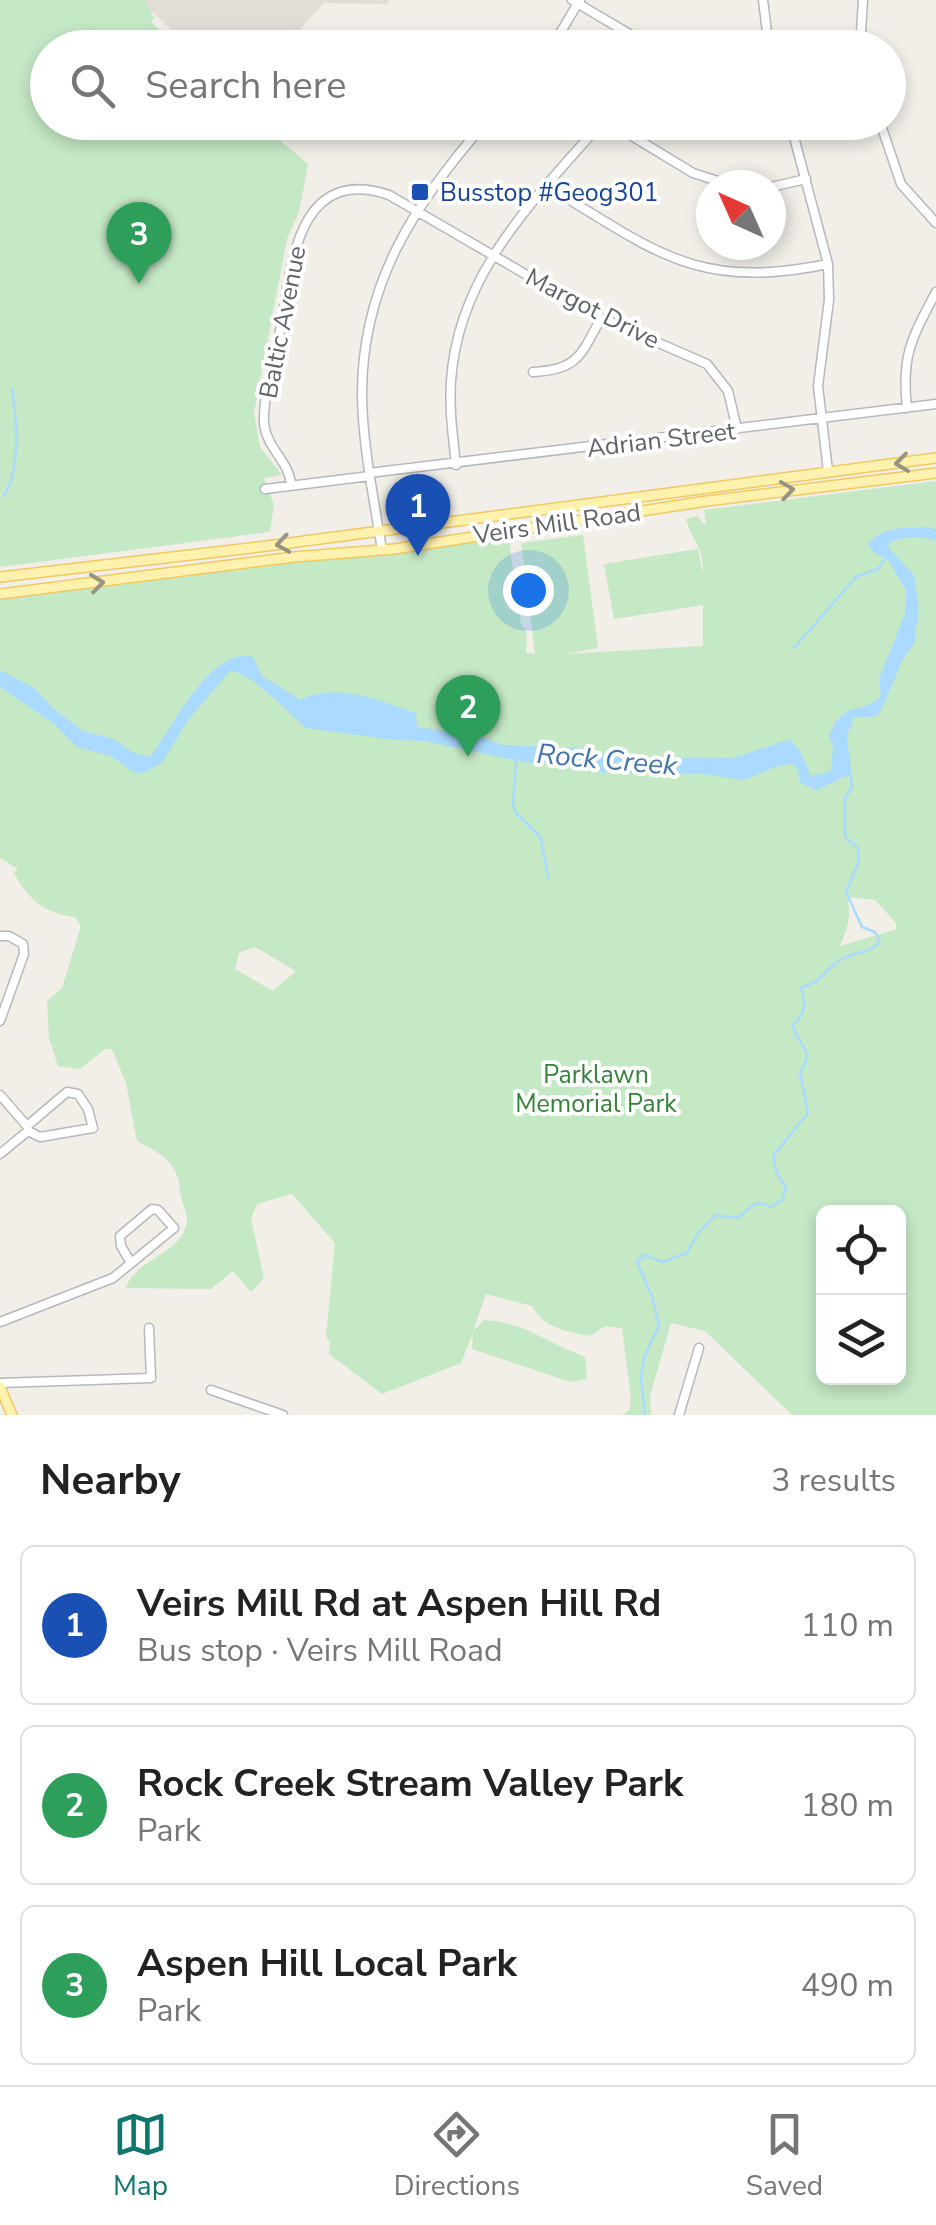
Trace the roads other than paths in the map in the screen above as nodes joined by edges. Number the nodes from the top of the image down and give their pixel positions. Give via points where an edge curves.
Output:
1 (763, 0) edge
2 (863, 0) edge
3 (577, 1) edge
4 (562, 30) edge
5 (625, 30) edge
6 (767, 30) edge
7 (861, 30) edge
8 (470, 140) edge
9 (588, 140) edge
10 (636, 140) edge
11 (795, 140) edge
12 (886, 140) edge
13 (696, 174) edge
14 (806, 179) junction
15 (786, 184) edge
16 (546, 186) junction
17 (417, 210) junction
18 (936, 224) edge
19 (492, 254) junction
20 (828, 264) junction
21 (936, 292) edge
22 (601, 318) junction
23 (533, 372) dead end
24 (936, 404) edge
25 (907, 408) junction
26 (822, 419) junction
27 (736, 429) junction
28 (936, 458) edge
29 (456, 465) junction
30 (867, 467) junction
31 (828, 472) junction
32 (936, 473) edge
33 (370, 476) junction
34 (868, 480) junction
35 (291, 485) junction
36 (265, 488) dead end
37 (379, 529) junction
38 (382, 550) junction
39 (0, 577) edge
40 (0, 594) edge
41 (0, 936) edge
42 (0, 1021) edge
43 (0, 1096) edge
44 (27, 1128) junction
45 (0, 1154) edge
46 (131, 1263) junction
47 (0, 1322) edge
48 (148, 1328) dead end
49 (699, 1348) dead end
50 (0, 1385) edge
51 (211, 1390) dead end
52 (12, 1415) edge
53 (283, 1415) edge
54 (679, 1415) edge

1 - 6 street
2 - 7 street
3 - 4 street
3 - 5 street
8 - 17 street
9 - 16 street
10 - 13 street
11 - 14 street
12 - 18 street via 901,184
14 - 15 street
14 - 20 street
16 - 19 street
16 - 20 street via 655,251 701,268 760,275
17 - 19 street, Margot Drive
17 - 33 street via 390,263 369,332 362,394
17 - 35 street, Baltic Avenue via 360,188 323,201 306,219 264,419
19 - 22 street, Margot Drive
19 - 29 street via 468,301 453,354
20 - 26 street via 818,386
21 - 25 street via 910,341
22 - 23 street via 573,364
22 - 27 street, Margot Drive via 707,364 728,391
24 - 25 street, Adrian Street
25 - 26 street, Adrian Street
26 - 27 street, Adrian Street
26 - 31 street
27 - 29 street, Adrian Street
28 -> 30 main road, Veirs Mill Road
29 - 33 street, Adrian Street
30 - 31 main road, Veirs Mill Road
30 - 34 main road
31 - 37 main road, Veirs Mill Road
32 - 34 main road, Veirs Mill Road
33 - 35 street, Adrian Street
33 - 37 street
38 -> 34 main road, Veirs Mill Road
35 - 36 street, Adrian Street
37 - 38 street
37 -> 39 main road, Veirs Mill Road
40 -> 38 main road, Veirs Mill Road
41 - 42 street via 23,944 24,954
43 - 44 street
44 - 44 street via 40,1137 92,1128 88,1108 68,1092
44 - 45 street
46 - 46 street via 120,1236 158,1210 174,1228
46 - 47 street via 113,1278
48 - 50 street via 151,1378
49 - 54 street
50 - 52 main road
51 - 53 street

